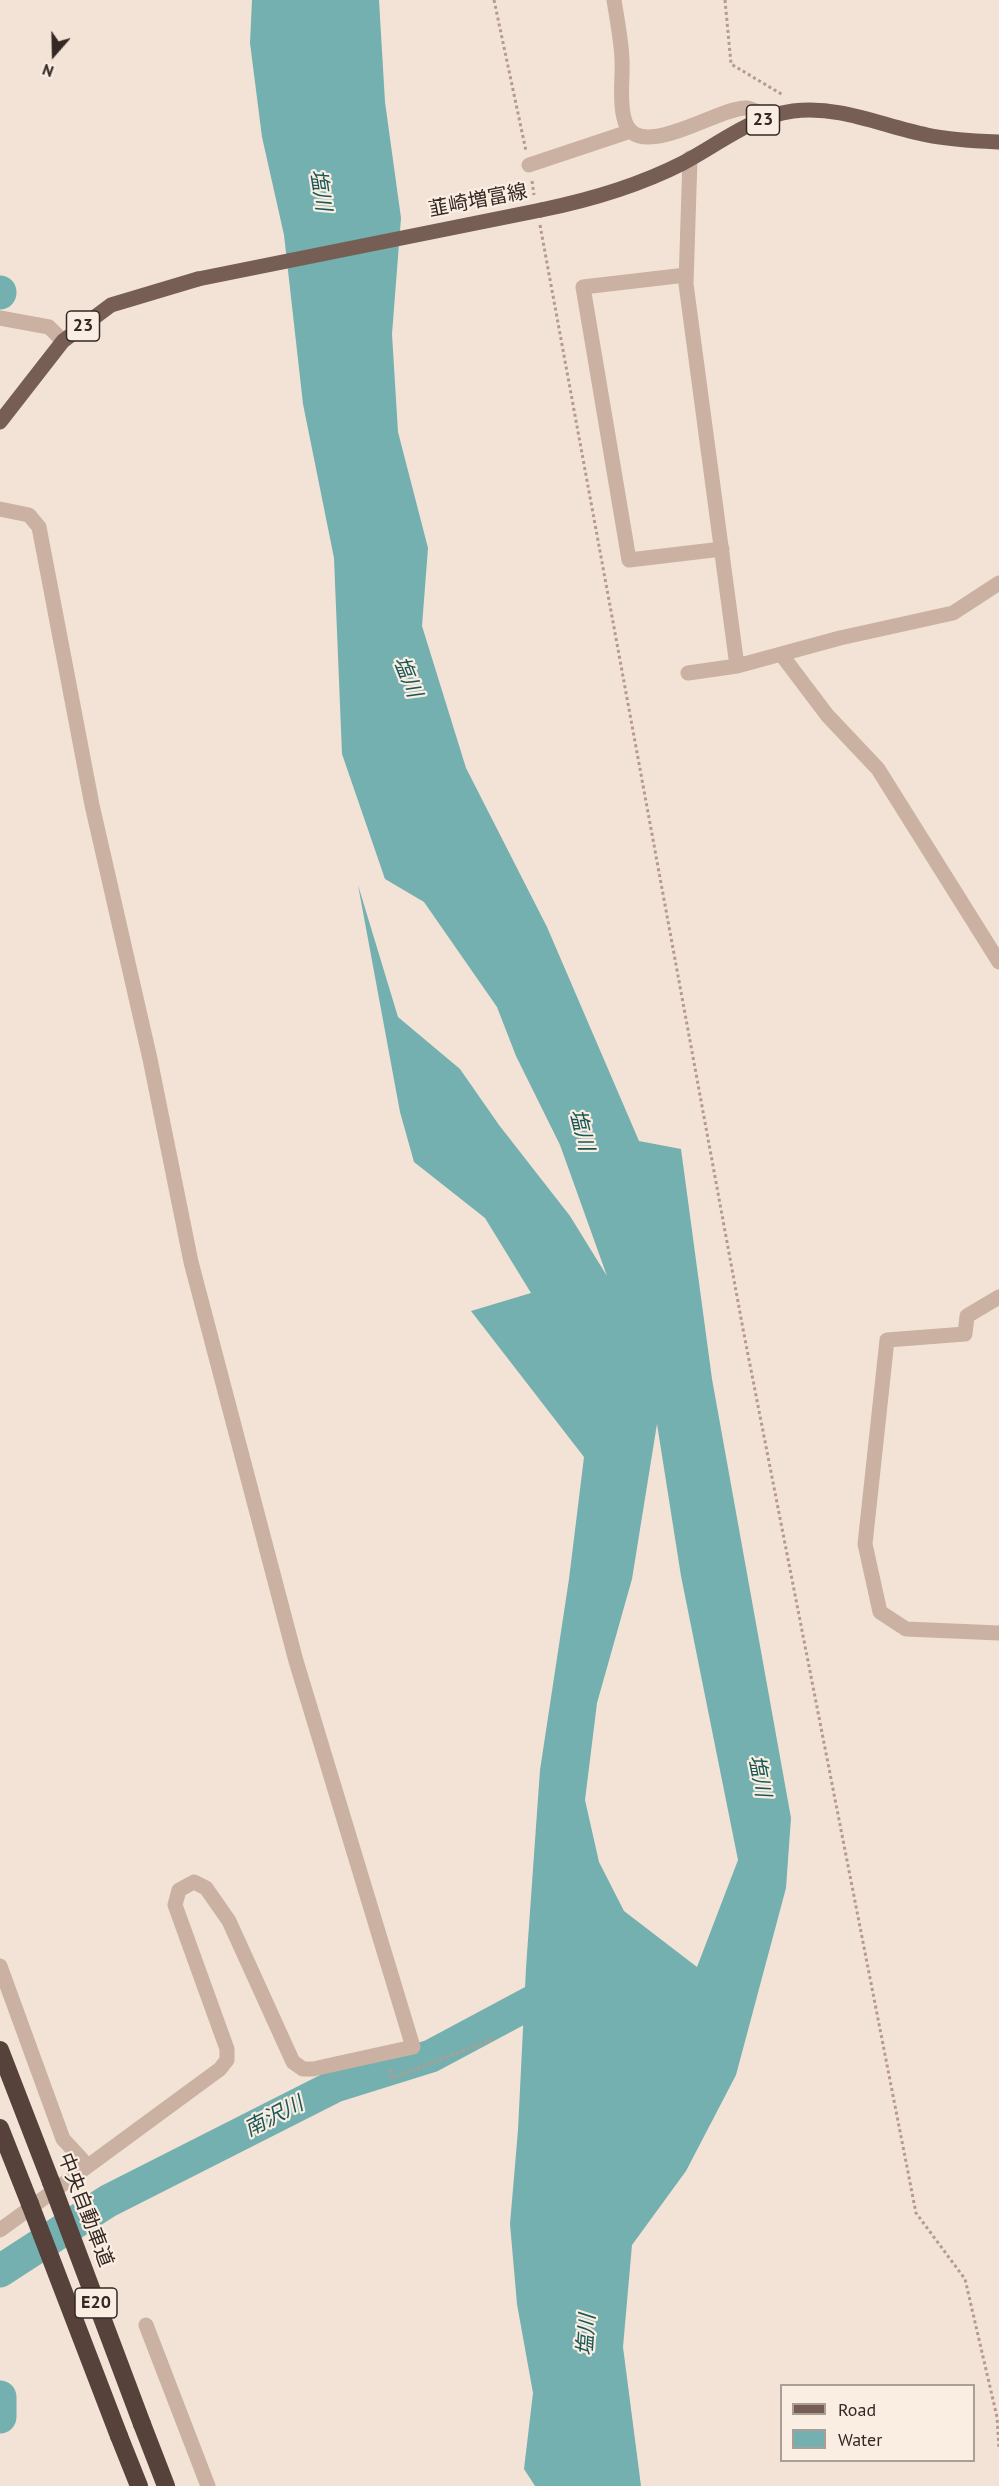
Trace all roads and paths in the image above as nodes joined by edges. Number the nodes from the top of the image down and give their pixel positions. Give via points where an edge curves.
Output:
1 (494, 0) edge
2 (614, 0) edge
3 (725, 0) edge
4 (807, 110) junction
5 (768, 117) junction
6 (631, 131) junction
7 (999, 142) edge
8 (690, 158) junction
9 (529, 165) junction
10 (538, 211) junction
11 (686, 275) junction
12 (0, 318) edge
13 (63, 341) junction
14 (0, 422) edge
15 (0, 509) edge
16 (722, 549) junction
17 (999, 583) edge
18 (781, 654) junction
19 (737, 666) junction
20 (688, 673) dead end
21 (999, 962) edge
22 (999, 1297) edge
23 (999, 1633) edge
24 (0, 1966) edge
25 (494, 2039) dead end
26 (0, 2050) edge
27 (387, 2053) junction
28 (0, 2128) edge
29 (88, 2166) junction
30 (0, 2230) edge
31 (146, 2325) dead end
32 (999, 2448) edge
33 (139, 2486) edge
34 (166, 2486) edge
35 (208, 2486) edge

1 - 9 path
2 - 6 street via 622,57 624,120
3 - 4 path via 731,64
4 - 5 main road, 韮崎増富線 / 23
4 - 7 main road, 韮崎増富線 / 23 via 846,113 927,135
5 - 6 street via 747,108 668,135 648,137
5 - 8 main road, 韮崎増富線 / 23
6 - 9 street
8 - 10 main road, 韮崎増富線 / 23 via 601,197
8 - 11 street
9 - 10 path
10 - 13 main road, 韮崎増富線 / 23, bridge via 198,279 111,305
10 - 32 path via 743,1329 916,2213 965,2278 997,2417
11 - 16 street
11 - 16 street via 583,287 629,560
12 - 13 street via 49,327
13 - 14 main road, 韮崎増富線 / 23
15 - 27 street via 29,515 39,527 92,805 191,1262 296,1661 413,2047
16 - 19 street
17 - 18 street via 953,613
18 - 19 street
18 - 21 street via 827,715 878,769
19 - 20 street
22 - 23 street via 967,1316 965,1334 887,1340 865,1544 880,1612 906,1629
24 - 29 street via 63,2139
25 - 27 path via 392,2078
26 - 34 highway, 中央自動車道 / E20, bridge
27 - 29 street via 313,2069 303,2069 293,2062 229,1921 206,1888 194,1882 178,1890 175,1905 227,2049 227,2060
28 - 33 highway, E20, bridge
29 - 30 street
31 - 35 street

